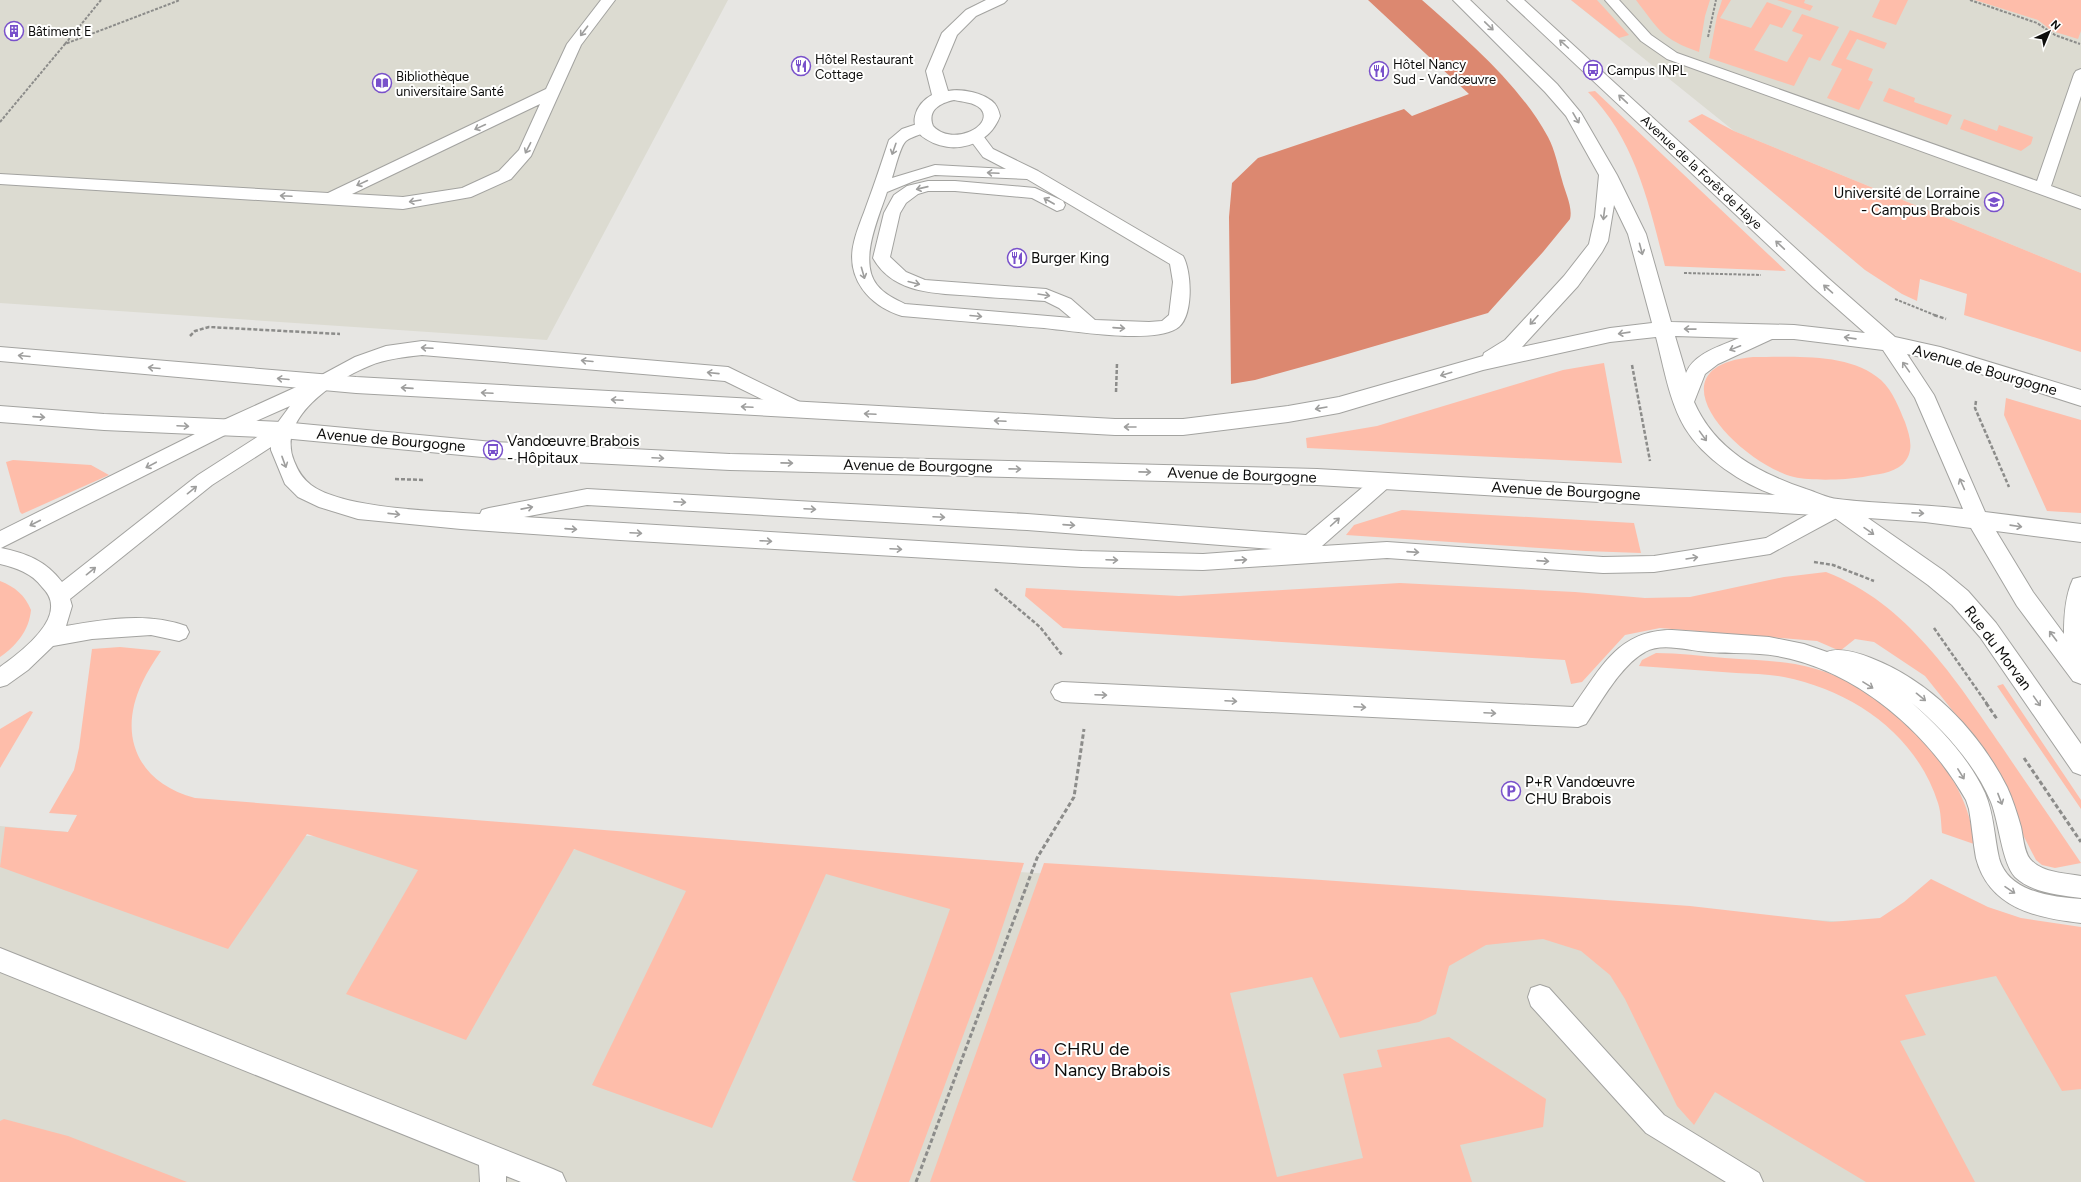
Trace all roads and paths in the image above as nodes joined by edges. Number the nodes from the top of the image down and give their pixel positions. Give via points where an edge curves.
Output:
1 (101, 0) edge
2 (180, 0) edge
3 (608, 0) edge
4 (1000, 0) edge
5 (1461, 0) edge
6 (1515, 0) edge
7 (1612, 0) edge
8 (1970, 0) edge
9 (65, 44) junction
10 (2081, 44) edge
11 (2081, 74) edge
12 (553, 92) junction
13 (941, 97) junction
14 (0, 122) edge
15 (923, 127) junction
16 (976, 137) junction
17 (1032, 175) junction
18 (1608, 175) junction
19 (0, 179) edge
20 (880, 189) junction
21 (2042, 189) junction
22 (330, 198) junction
23 (2081, 203) edge
24 (1182, 271) junction
25 (1808, 271) junction
26 (1648, 272) junction
27 (1893, 298) dead end
28 (1952, 321) dead end
29 (1091, 326) junction
30 (1663, 329) junction
31 (1626, 333) junction
32 (1771, 333) junction
33 (343, 335) dead end
34 (186, 341) dead end
35 (1889, 343) junction
36 (0, 354) edge
37 (1117, 363) dead end
38 (1483, 363) junction
39 (1978, 365) junction
40 (322, 383) junction
41 (1116, 393) dead end
42 (2081, 398) edge
43 (1684, 402) junction
44 (800, 410) junction
45 (0, 414) edge
46 (223, 428) junction
47 (282, 430) junction
48 (1383, 481) junction
49 (1657, 497) junction
50 (1837, 508) junction
51 (1978, 520) junction
52 (461, 521) junction
53 (2025, 527) junction
54 (2081, 533) edge
55 (2, 546) edge
56 (1302, 550) junction
57 (1833, 565) dead end
58 (1876, 582) dead end
59 (2081, 586) edge
60 (992, 587) dead end
61 (60, 595) junction
62 (179, 632) dead end
63 (48, 638) junction
64 (1822, 659) junction
65 (2078, 670) edge
66 (0, 678) edge
67 (1071, 693) junction
68 (2081, 764) edge
69 (2081, 887) edge
70 (2081, 911) edge
71 (0, 960) edge
72 (1540, 997) dead end
73 (492, 1170) edge
74 (553, 1182) edge
75 (916, 1182) edge
76 (1750, 1182) edge

1 - 9 path
2 - 9 path
3 -> 12 lane via 574,44
4 - 13 main road via 971,13 950,34 934,71
5 -> 18 main road via 1552,88 1572,113
25 -> 6 main road, Avenue de la Forêt de Haye
7 - 21 lane via 1655,47 1672,56
8 - 10 path via 2037,23 2055,35
9 - 14 path
11 - 21 lane
12 -> 22 lane
12 -> 22 lane via 526,152 505,174 465,193 403,203
13 - 15 main road via 928,105 922,115
13 - 16 main road via 967,95 988,105 992,114 991,122 986,131
15 - 16 main road via 932,135 946,140 962,141
15 -> 20 lane via 897,140
16 - 17 lane via 988,153
17 -> 20 lane via 935,170
17 - 24 lane via 1177,260
18 -> 26 main road via 1637,234
18 -> 38 main road via 1604,217 1600,241 1596,248 1571,281 1512,345
22 -> 19 lane
20 -> 29 lane via 862,243 860,265 865,280 880,299 902,310
21 - 23 lane
29 -> 24 lane via 1152,329 1165,327 1174,322 1178,316
24 -> 29 lane via 1164,266 1035,193 928,186 913,190 900,198 892,213 881,258 894,273 906,281 925,286 1046,295 1073,308
25 - 26 path via 1790,276
35 -> 25 main road, Avenue de la Forêt de Haye
26 - 30 main road
27 - 28 path via 1916,310
30 - 31 main road, Avenue de Bourgogne
32 -> 30 main road, Avenue de Bourgogne
30 - 43 main road, Avenue de Bourgogne
31 -> 38 main road, Avenue de Bourgogne
31 - 49 path
35 -> 32 main road, Avenue de Bourgogne via 1839,336
32 -> 43 main road via 1711,359 1697,370
33 - 34 path via 209,327 194,331
35 - 39 main road, Avenue de Bourgogne
51 -> 35 main road, Avenue de Bourgogne via 1924,395
40 -> 36 main road, Avenue de Bourgogne
37 - 41 path
38 -> 44 main road, Avenue de Bourgogne via 1339,405 1183,427 1115,427
39 - 42 main road, Avenue de Bourgogne
39 - 53 path via 1975,408
44 -> 40 main road, Avenue de Bourgogne
44 -> 40 lane via 728,374 422,348 400,350 370,358
40 - 46 lane
40 - 47 lane via 308,394
43 -> 50 main road, Avenue de Bourgogne via 1707,441 1745,473 1775,488
45 -> 46 main road, Avenue de Bourgogne
46 - 47 main road, Avenue de Bourgogne
46 -> 55 lane
47 -> 48 main road, Avenue de Bourgogne via 493,450 730,462 1317,477
47 -> 52 lane via 280,450 285,465 292,480 305,491 358,511
61 -> 47 lane via 205,480
48 - 49 main road, Avenue de Bourgogne
56 -> 48 lane
49 - 50 main road, Avenue de Bourgogne
50 -> 51 main road, Avenue de Bourgogne via 1925,513
56 -> 50 lane via 1387,550 1603,565 1654,564 1770,546
50 -> 68 main road, Rue du Morvan via 1960,598 1988,630
51 -> 53 main road, Avenue de Bourgogne
65 -> 51 main road via 2025,599
52 -> 56 lane via 1082,559 1202,562
52 -> 56 lane via 587,497 1028,522
53 - 54 main road, Avenue de Bourgogne
55 - 61 lane via 34,566 48,578
57 - 58 path
59 - 65 main road via 2075,616
60 - 67 path via 1033,619 1054,641 1075,677
61 - 63 lane via 61,609
62 - 63 lane via 151,626 92,630
63 - 66 lane via 32,655
67 -> 64 lane via 1578,717 1626,655 1639,645 1658,640 1778,647
64 -> 69 lane via 1842,659 1865,665 1913,690 1932,706 1964,739 1999,795 2018,862 2024,872 2044,880
64 -> 70 lane via 1891,699 1914,717 1936,740 1958,769 1979,808 1990,863 2000,883 2023,899 2056,910
67 - 75 path via 1084,730 1074,797 1036,858
71 - 73 lane
72 - 76 lane via 1655,1124
73 - 74 lane

